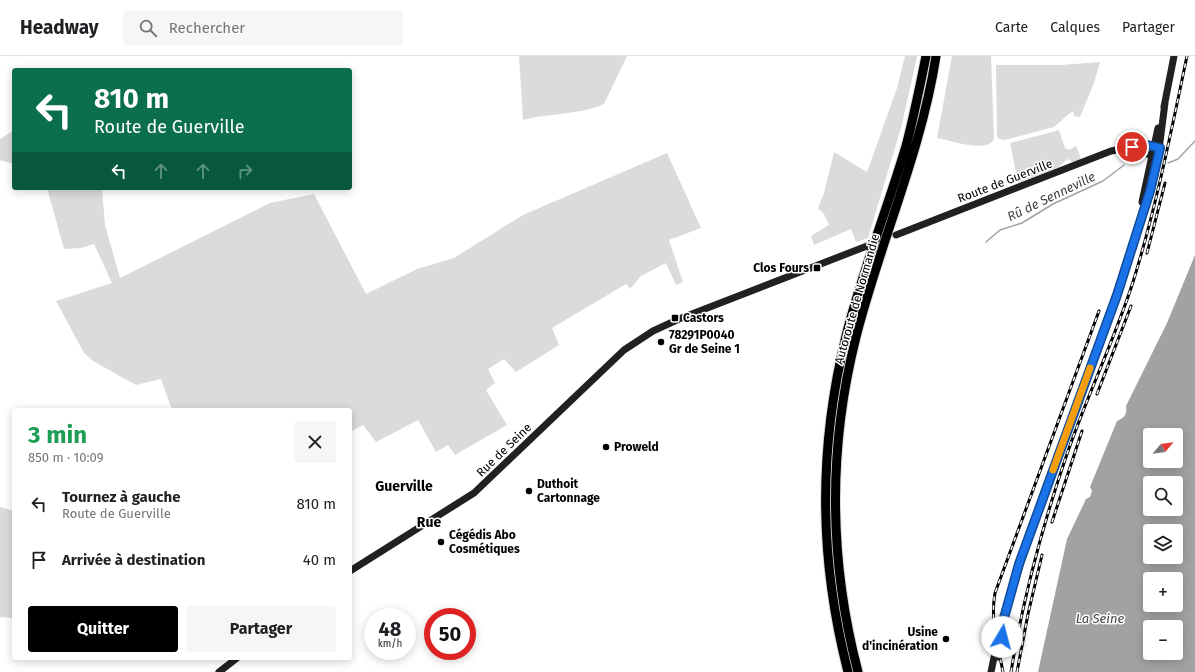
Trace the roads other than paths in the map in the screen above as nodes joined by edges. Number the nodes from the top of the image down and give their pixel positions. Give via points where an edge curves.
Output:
1 (926, 56) edge
2 (936, 56) edge
3 (1174, 56) edge
4 (1157, 147) junction
5 (1123, 148) junction
6 (1155, 157) junction
7 (896, 235) dead end
8 (867, 246) dead end
9 (352, 571) edge
10 (1004, 618) junction
11 (998, 648) junction
12 (235, 660) edge
13 (240, 660) edge
14 (220, 672) edge
15 (225, 672) edge
16 (848, 672) edge
17 (858, 672) edge
18 (990, 672) edge
19 (995, 672) edge

1 - 16 highway, Autoroute de Normandie via 906,145 855,305 840,365 827,444 826,548 834,611
2 - 17 highway, Autoroute de Normandie via 916,148 866,303 849,368 837,445 836,547 844,608
3 - 4 street
4 - 5 street, Route de Guerville via 1147,145
4 - 6 street
5 - 6 street
5 - 7 street, Route de Guerville
6 - 10 street via 1130,253 1027,542
8 - 9 street, Rue de Seine via 661,327 631,344 611,360 479,489
10 - 11 street
10 - 11 street, bridge
11 - 18 street
11 - 19 street, bridge
12 - 14 street
13 - 15 street

